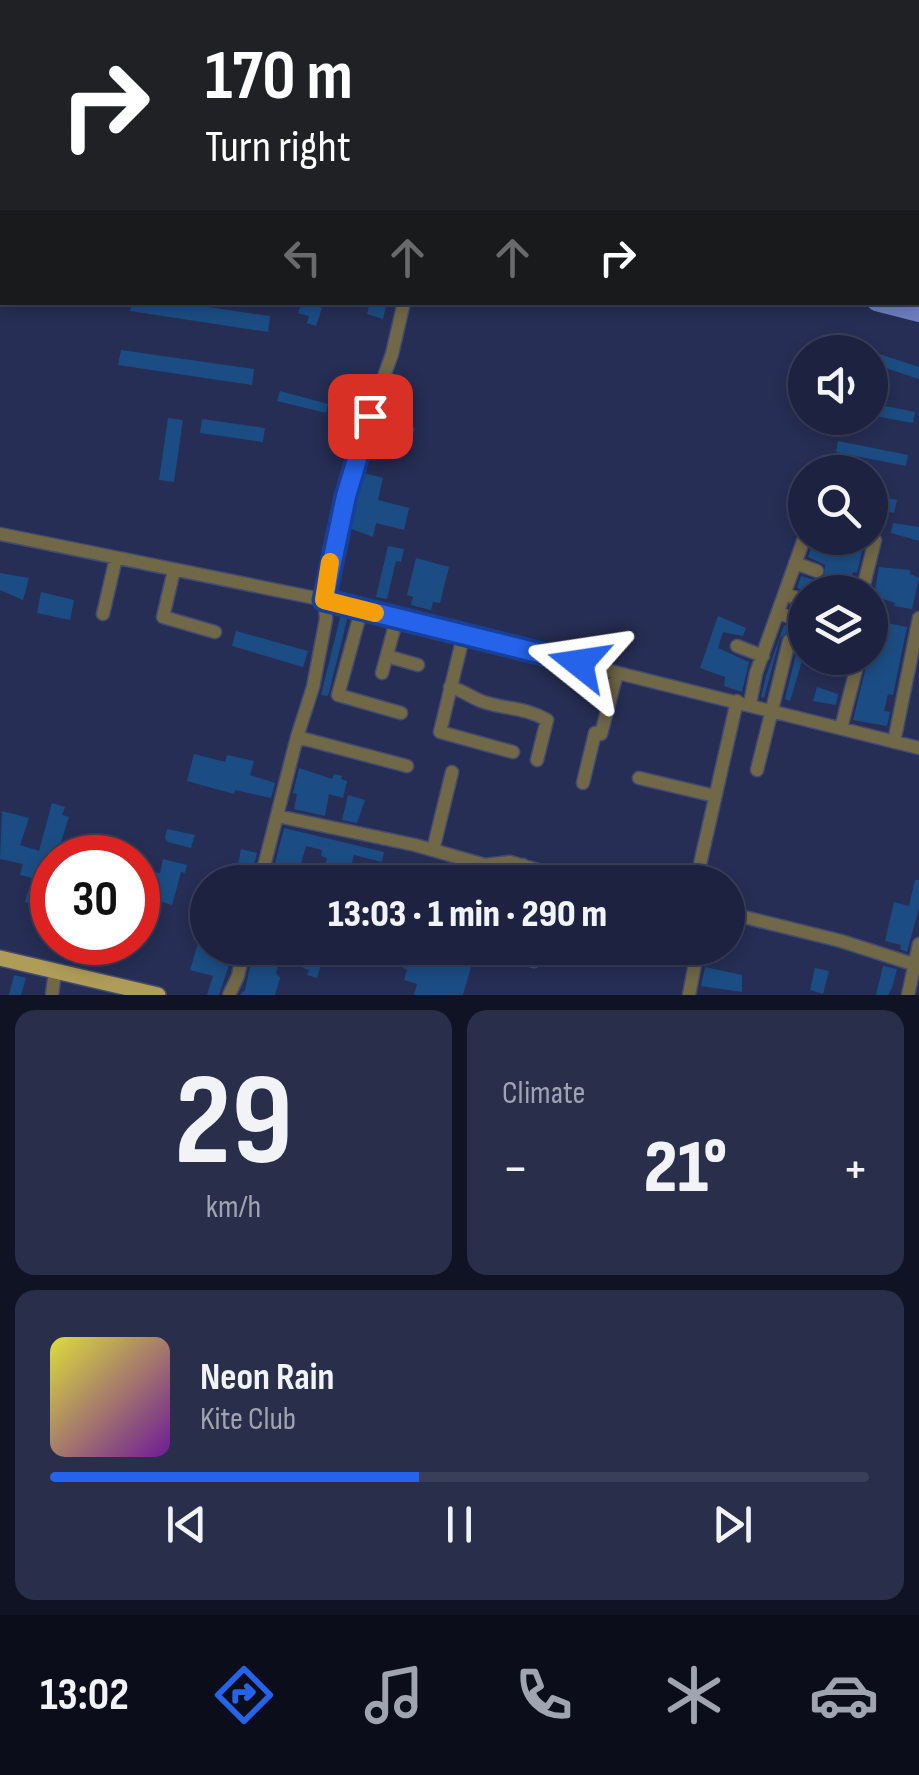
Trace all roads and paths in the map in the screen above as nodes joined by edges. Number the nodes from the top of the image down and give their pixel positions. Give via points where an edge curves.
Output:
1 (403, 305) edge
2 (0, 534) edge
3 (798, 555) edge
4 (116, 558) junction
5 (795, 563) junction
6 (174, 570) junction
7 (817, 571) dead end
8 (784, 594) junction
9 (788, 595) edge
10 (324, 600) junction
11 (361, 610) junction
12 (103, 614) dead end
13 (778, 614) junction
14 (788, 617) edge
15 (397, 618) junction
16 (918, 625) edge
17 (215, 632) dead end
18 (464, 633) junction
19 (737, 646) dead end
20 (788, 648) edge
21 (387, 656) junction
22 (763, 656) junction
23 (418, 665) dead end
24 (618, 672) junction
25 (382, 673) dead end
26 (855, 675) edge
27 (914, 676) edge
28 (450, 687) junction
29 (744, 703) junction
30 (770, 710) junction
31 (401, 713) dead end
32 (841, 728) junction
33 (297, 737) junction
34 (894, 742) junction
35 (919, 748) edge
36 (513, 752) dead end
37 (538, 760) dead end
38 (407, 766) dead end
39 (756, 770) dead end
40 (452, 772) dead end
41 (639, 778) dead end
42 (583, 783) dead end
43 (715, 796) junction
44 (277, 816) junction
45 (433, 850) junction
46 (470, 861) junction
47 (264, 865) edge
48 (469, 865) edge
49 (485, 865) edge
50 (485, 865) edge
51 (523, 865) edge
52 (700, 865) edge
53 (745, 917) edge
54 (919, 944) edge
55 (0, 960) edge
56 (240, 965) edge
57 (695, 965) edge
58 (917, 966) edge
59 (55, 971) junction
60 (52, 995) edge
61 (158, 995) edge
62 (229, 995) edge
63 (689, 995) edge
64 (908, 995) edge

1 - 10 street via 362,435
2 - 4 street
3 - 5 street
4 - 6 street
4 - 12 street
5 - 7 street
5 - 8 street
6 - 10 street
6 - 17 street via 163,617
8 - 9 street
8 - 13 street
10 - 11 street
10 - 33 street via 313,686
11 - 15 street
11 - 31 street via 338,695
13 - 14 street
13 - 22 street
15 - 18 street
15 - 21 street
16 - 27 street
18 - 24 street
18 - 28 street
19 - 22 street
20 - 30 street
21 - 23 street
21 - 25 street
22 - 29 street
24 - 29 street
24 - 42 street
26 - 32 street
27 - 34 street
28 - 36 street via 440,732
28 - 37 street via 547,720
29 - 30 street
29 - 43 street
30 - 32 street
30 - 39 street
32 - 34 street
33 - 38 street
33 - 44 street
34 - 35 street
40 - 45 street
41 - 43 street
43 - 52 street
44 - 45 street
44 - 47 street
45 - 46 street
46 - 48 street
46 - 49 street
50 - 51 street
53 - 58 street
54 - 58 street
55 - 59 main road
56 - 62 street
57 - 63 street
58 - 64 street
59 - 60 street
59 - 61 main road

